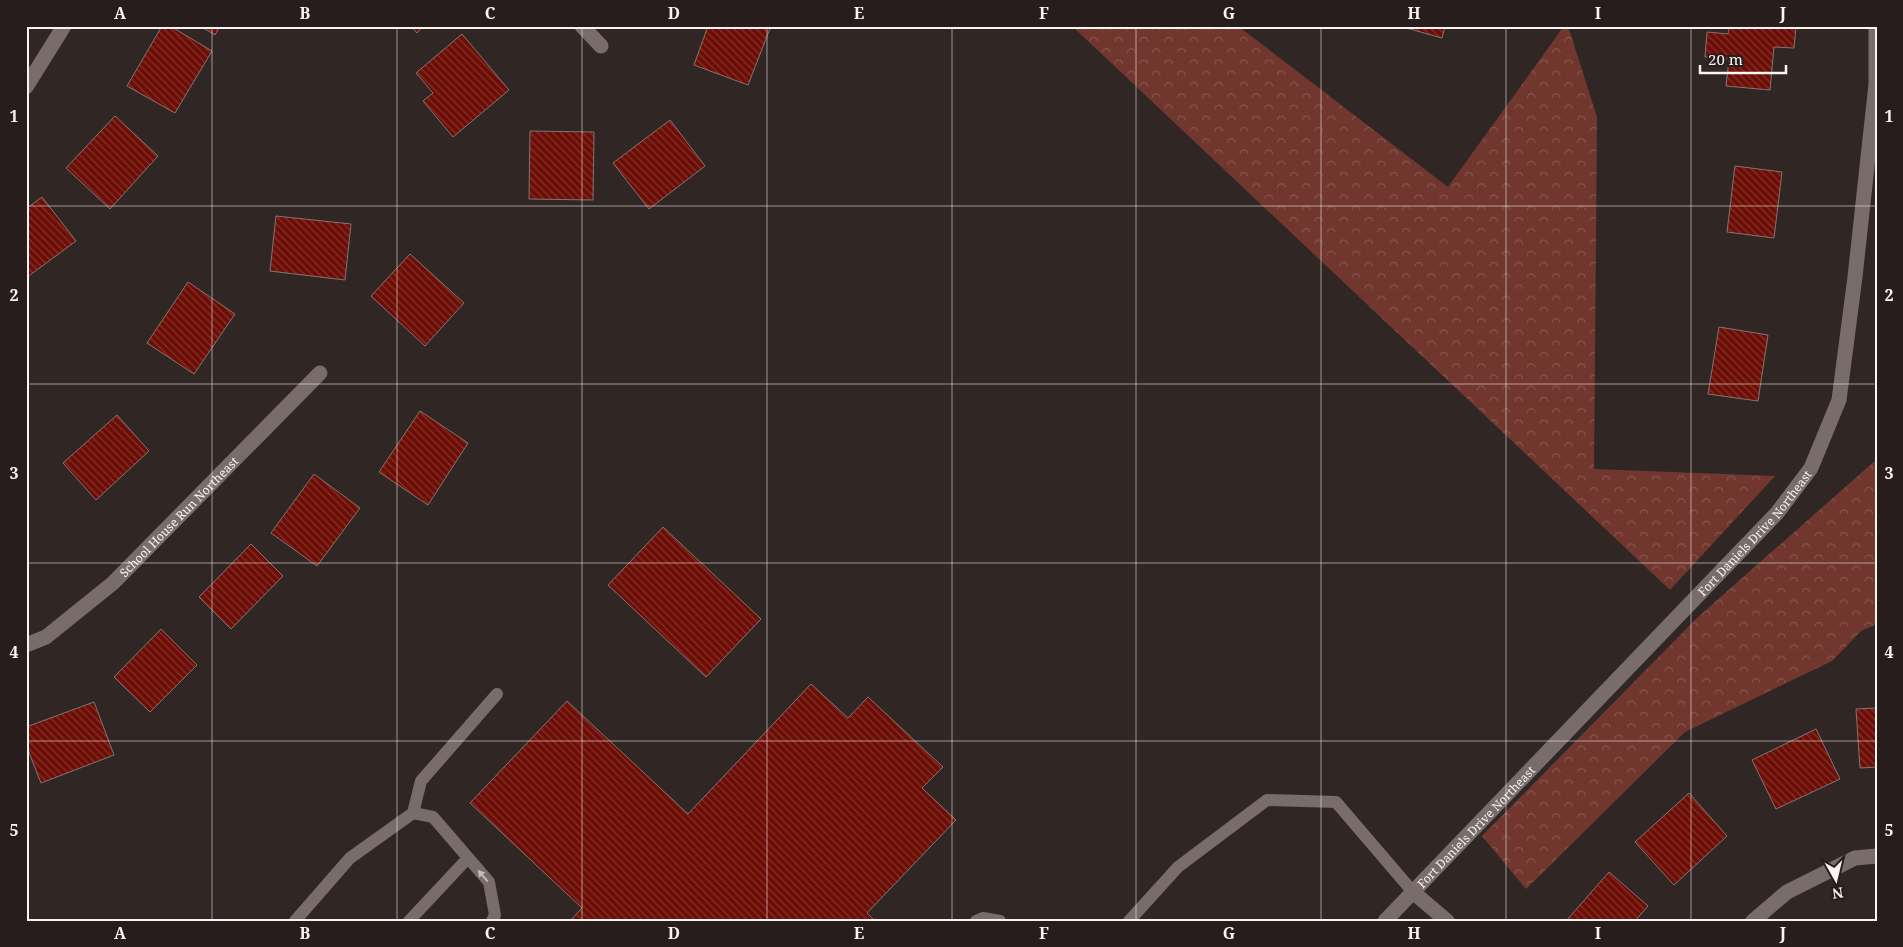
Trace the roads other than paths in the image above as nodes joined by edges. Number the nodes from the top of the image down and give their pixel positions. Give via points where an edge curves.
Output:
1 (64, 26) edge
2 (582, 26) edge
3 (1876, 26) edge
4 (601, 46) dead end
5 (26, 87) edge
6 (320, 373) dead end
7 (26, 645) edge
8 (497, 694) dead end
9 (413, 813) junction
10 (1877, 856) edge
11 (468, 858) junction
12 (1413, 892) junction
13 (295, 921) edge
14 (409, 921) edge
15 (492, 921) edge
16 (976, 921) edge
17 (1000, 921) edge
18 (1129, 921) edge
19 (1385, 921) edge
20 (1447, 921) edge
21 (1753, 921) edge

1 - 5 street
2 - 4 street
3 - 12 street, Fort Daniels Drive Northeast via 1876,84 1839,400 1811,468 1777,513
6 - 7 street, School House Run Northeast via 113,583 46,637
8 - 9 lane via 421,782
9 - 11 lane via 433,817
9 - 13 lane via 350,858
10 - 21 street via 1855,858 1787,892
11 - 14 lane
15 -> 11 lane via 495,915 489,882
12 - 18 lane via 1336,802 1267,800 1178,867
12 - 19 street, Fort Daniels Drive Northeast
12 - 20 street
16 - 17 lane via 983,918

